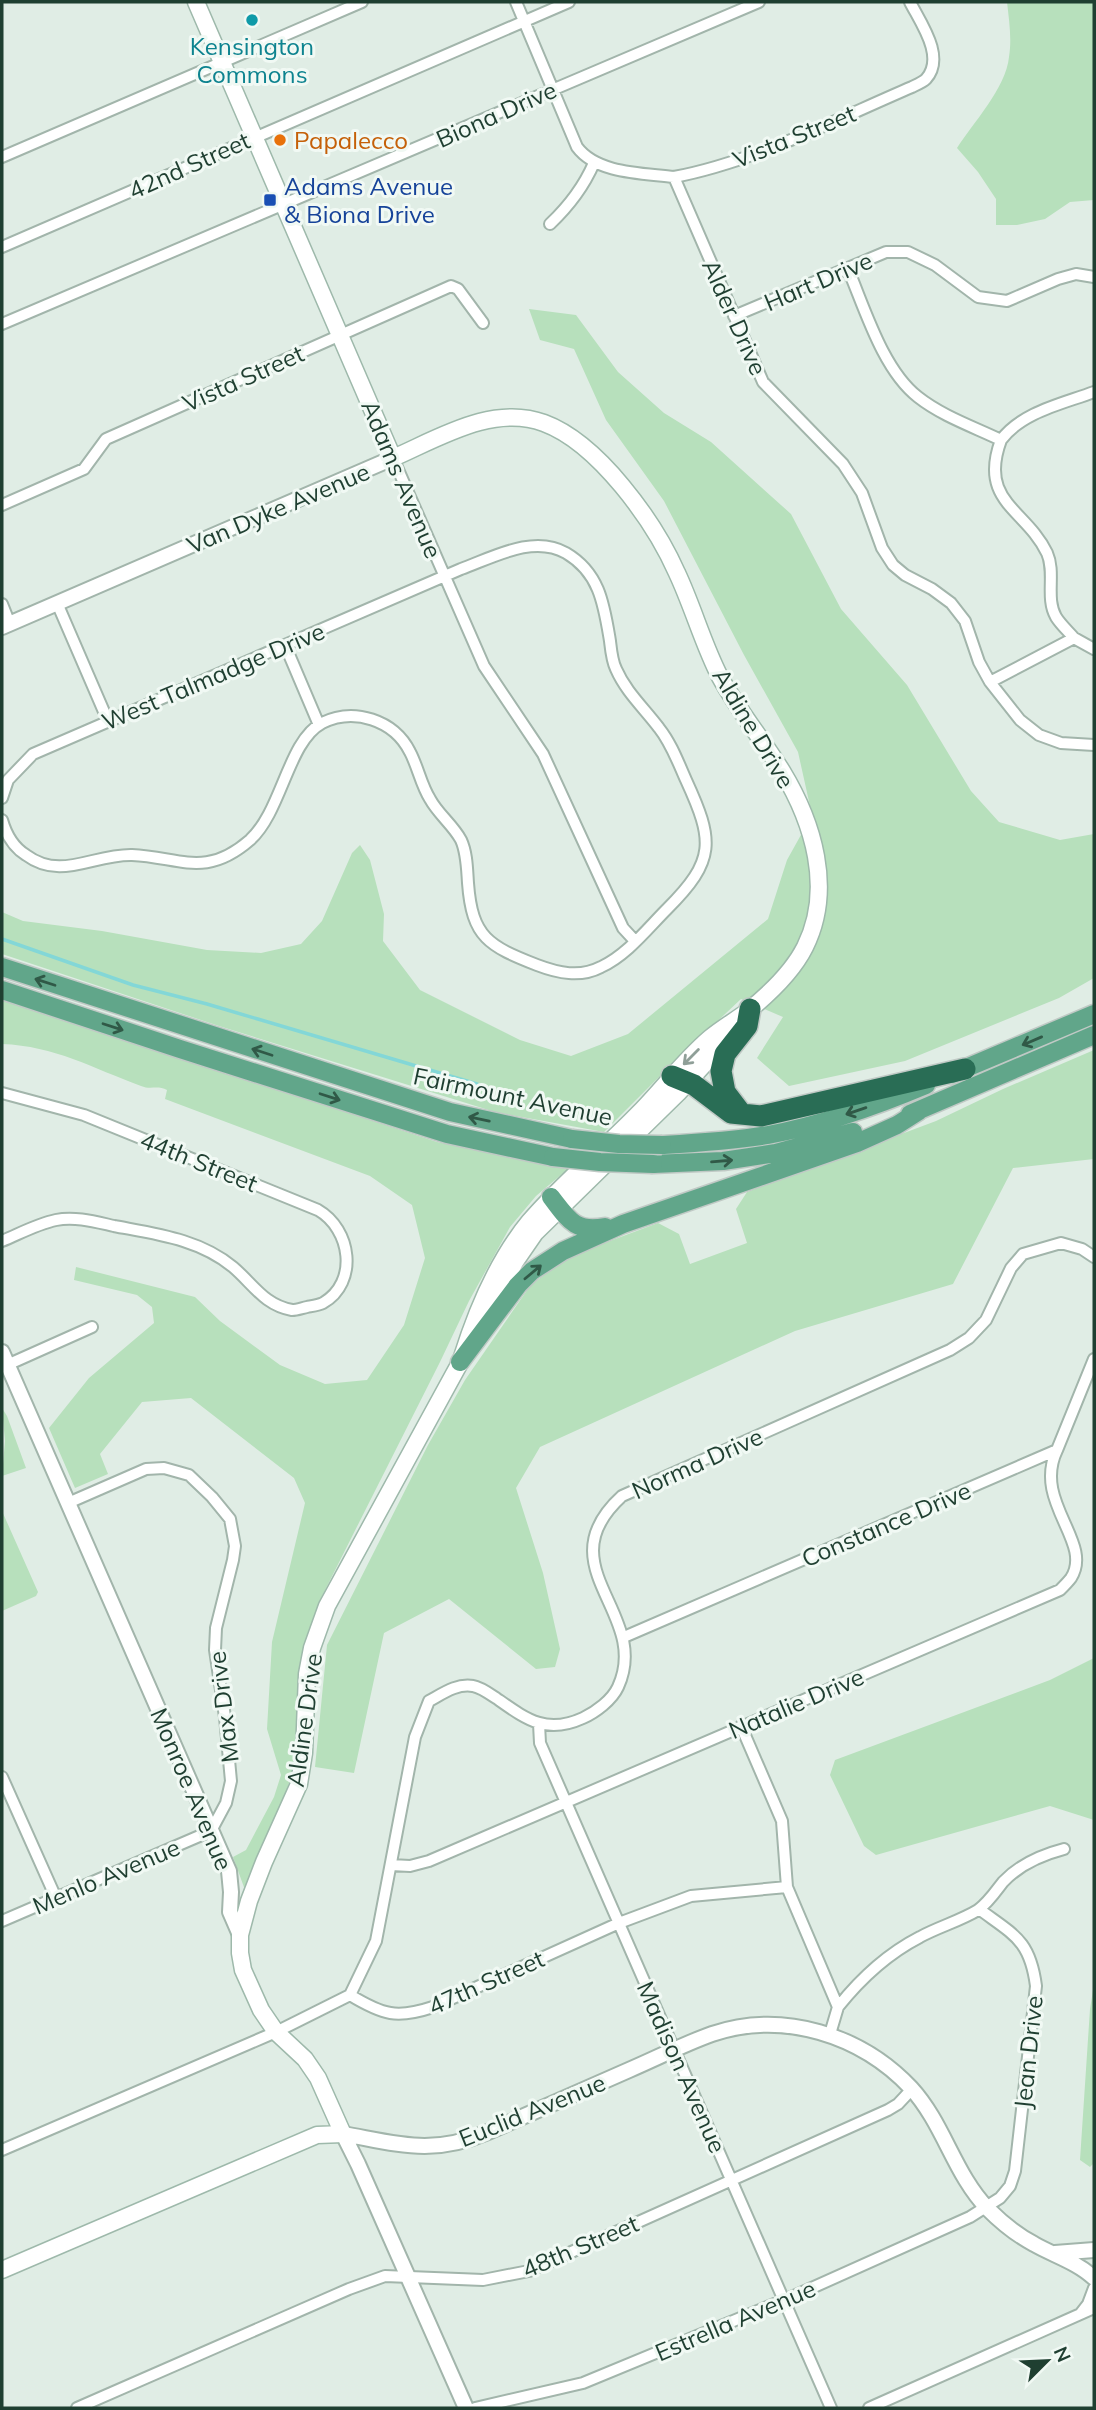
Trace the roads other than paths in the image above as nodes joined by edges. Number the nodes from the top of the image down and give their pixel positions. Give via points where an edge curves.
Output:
1 (196, 2) edge
2 (362, 2) edge
3 (516, 2) edge
4 (569, 2) edge
5 (759, 2) edge
6 (910, 2) edge
7 (524, 21) junction
8 (222, 62) junction
9 (552, 89) junction
10 (255, 137) junction
11 (2, 157) edge
12 (594, 163) junction
13 (674, 177) junction
14 (283, 203) junction
15 (551, 224) dead end
16 (2, 247) edge
17 (848, 269) junction
18 (1094, 277) edge
19 (734, 316) junction
20 (483, 323) dead end
21 (2, 324) edge
22 (340, 335) junction
23 (1094, 392) edge
24 (558, 429) joint
25 (1000, 440) junction
26 (393, 458) junction
27 (2, 505) edge
28 (444, 577) junction
29 (57, 603) junction
30 (2, 604) edge
31 (6, 625) edge
32 (1074, 638) junction
33 (285, 645) junction
34 (1094, 649) edge
35 (990, 682) junction
36 (108, 722) junction
37 (319, 724) junction
38 (1094, 745) edge
39 (2, 798) edge
40 (2, 822) edge
41 (635, 941) junction
42 (2, 967) edge
43 (2, 990) edge
44 (750, 1009) junction
45 (1094, 1014) edge
46 (1094, 1035) edge
47 (965, 1069) junction
48 (680, 1079) junction
49 (2, 1093) edge
50 (919, 1111) junction
51 (741, 1114) junction
52 (555, 1203) junction
53 (622, 1224) junction
54 (2, 1241) edge
55 (1094, 1257) edge
56 (92, 1327) dead end
57 (4, 1359) edge
58 (1094, 1359) edge
59 (460, 1362) junction
60 (1058, 1450) junction
61 (68, 1503) junction
62 (624, 1637) junction
63 (539, 1724) junction
64 (741, 1726) junction
65 (2, 1777) edge
66 (566, 1803) junction
67 (211, 1831) junction
68 (1064, 1849) dead end
69 (391, 1865) junction
70 (787, 1887) junction
71 (56, 1898) junction
72 (979, 1909) junction
73 (2, 1921) edge
74 (619, 1923) junction
75 (240, 1935) junction
76 (350, 1995) junction
77 (838, 2007) junction
78 (276, 2032) junction
79 (830, 2034) junction
80 (674, 2050) junction
81 (912, 2089) junction
82 (343, 2134) junction
83 (2, 2150) edge
84 (731, 2179) junction
85 (986, 2207) junction
86 (1094, 2250) edge
87 (1051, 2253) junction
88 (1094, 2263) edge
89 (2, 2270) edge
90 (408, 2278) junction
91 (1094, 2279) edge
92 (1094, 2288) edge
93 (784, 2300) junction
94 (1094, 2308) edge
95 (1079, 2315) junction
96 (76, 2408) edge
97 (466, 2408) edge
98 (475, 2408) edge
99 (831, 2408) edge
100 (869, 2408) edge

1 - 8 main road, Adams Avenue
2 - 8 street
3 - 7 street
4 - 7 street, 42nd Street
5 - 9 street, Biona Drive
6 - 13 street, Vista Street via 933,50 927,78 743,159
7 - 9 street
7 - 10 street, 42nd Street
8 - 10 main road, Adams Avenue
8 - 11 street
9 - 12 street via 577,147
9 - 14 street, Biona Drive
10 - 14 main road, Adams Avenue
10 - 16 street, 42nd Street
12 - 13 street
12 - 15 street via 566,209
13 - 19 street, Alder Drive
14 - 21 street, Biona Drive
14 - 22 main road, Adams Avenue
17 - 18 street, Hart Drive via 886,252 908,252 935,265 978,297 1007,302 1058,279 1076,274
17 - 19 street, Hart Drive
17 - 25 street via 890,365 918,397
19 - 35 street, Alder Drive via 762,382 843,464 862,493 893,565 951,603 965,621
20 - 22 street, Vista Street via 451,286
22 - 26 main road, Adams Avenue
22 - 27 street, Vista Street via 106,439 84,469
23 - 25 street via 1028,417
24 - 26 main road, Van Dyke Avenue via 529,418 495,418
24 - 44 main road, Aldine Drive via 599,460 664,546 718,672 781,770 810,830 819,892 814,921 804,948 785,976
25 - 32 street via 995,476 999,491 1048,555 1056,617
26 - 28 street, Adams Avenue
26 - 29 street, Van Dyke Avenue
28 - 33 street, West Talmadge Drive
28 - 41 street, Adams Avenue via 484,666 543,754 623,928
28 - 41 street, West Talmadge Drive via 528,546 565,552 597,584 614,666 627,691 667,738 701,813 708,841 691,885
29 - 31 street, Van Dyke Avenue
29 - 36 street
30 - 31 street
32 - 34 street
32 - 35 street
33 - 36 street, West Talmadge Drive
33 - 37 street
35 - 38 street, Alder Drive via 1039,736
36 - 39 street, West Talmadge Drive via 33,754 8,780
37 - 40 street via 298,752 262,827 234,851 209,862 188,865 134,855 54,867 21,853
37 - 41 street, West Talmadge Drive via 357,716 378,721 402,740 432,803 460,838 475,923 504,952 556,972 587,972 617,958
47 -> 42 main road, Fairmount Avenue, bridge via 900,1096 768,1135 713,1142 619,1144 572,1139 450,1112
43 -> 50 main road, Fairmount Avenue, bridge via 447,1134 553,1157 653,1164 723,1161 835,1138
44 - 48 main road, Aldine Drive via 728,1038
44 - 51 highway via 747,1026 725,1054 721,1071 725,1092
45 -> 47 main road, Fairmount Avenue
46 - 50 main road, Fairmount Avenue
47 - 51 highway via 771,1115
48 - 51 highway via 732,1113
48 - 52 main road, Aldine Drive
49 - 54 street, 44th Street via 84,1115 318,1210 335,1223 347,1254 336,1290 323,1303 295,1310 273,1304 234,1268 175,1237 83,1220 58,1220
50 - 53 main road via 857,1143
52 - 53 main road via 585,1229
52 - 59 main road, Aldine Drive via 530,1222 506,1255 473,1321
59 -> 53 main road via 532,1271
55 - 62 street, Norma Drive via 1061,1243 1023,1254 1011,1268 986,1320 950,1350 622,1496 593,1539 594,1567
56 - 57 street
57 - 61 street, Monroe Avenue
58 - 60 street
59 - 75 main road, Aldine Drive via 327,1606 306,1674 299,1784 264,1861
60 - 62 street, Constance Drive
60 - 64 street, Natalie Drive via 1050,1481 1076,1555 1072,1576 1059,1591
61 - 67 street, Monroe Avenue
61 - 67 street, Max Drive via 146,1469 164,1468 189,1475 230,1519 235,1546 215,1650 232,1781
62 - 63 street, Norma Drive via 617,1690 594,1713 568,1725
63 - 66 street, Madison Avenue via 540,1742
63 - 69 street, Norma Drive via 474,1686 455,1687 429,1701 415,1737
64 - 66 street, Natalie Drive
64 - 70 street via 782,1821
65 - 71 street
66 - 69 street, Natalie Drive via 429,1861
66 - 74 street, Madison Avenue
67 - 71 street, Menlo Avenue
67 - 75 street, Monroe Avenue via 229,1871 230,1912
68 - 72 street via 1028,1863
69 - 76 street, Norma Drive via 376,1941
70 - 74 street, 47th Street via 691,1896
70 - 77 street
71 - 73 street, Menlo Avenue
72 - 77 street via 885,1959
72 - 85 street, Jean Drive via 1025,1947 1036,1986 1015,2171 1005,2192
74 - 76 street, 47th Street via 410,2015 367,2005
74 - 80 street, Madison Avenue
75 - 78 main road, Monroe Avenue via 243,1970
76 - 78 street
77 - 79 street
78 - 82 main road, Monroe Avenue via 318,2078
78 - 83 street
79 - 80 street, Euclid Avenue via 757,2025 712,2034
79 - 81 street via 866,2051
80 - 82 street, Euclid Avenue via 453,2144 410,2147
80 - 84 street, Madison Avenue
81 - 84 street, 48th Street via 888,2110
81 - 85 street via 942,2132 968,2185
82 - 89 main road, Euclid Avenue via 317,2135
82 - 90 street, Monroe Avenue
84 - 90 street, 48th Street via 529,2271 483,2280
84 - 93 street, Madison Avenue
85 - 87 street via 1005,2225
85 - 93 street, Estrella Avenue
86 - 87 street
87 - 91 street
88 - 91 street
90 - 96 street, 48th Street via 385,2276 349,2289
90 - 97 street, Monroe Avenue
92 - 95 street
93 - 98 street, Estrella Avenue via 583,2383
93 - 99 street, Madison Avenue
94 - 95 street
95 - 100 street

